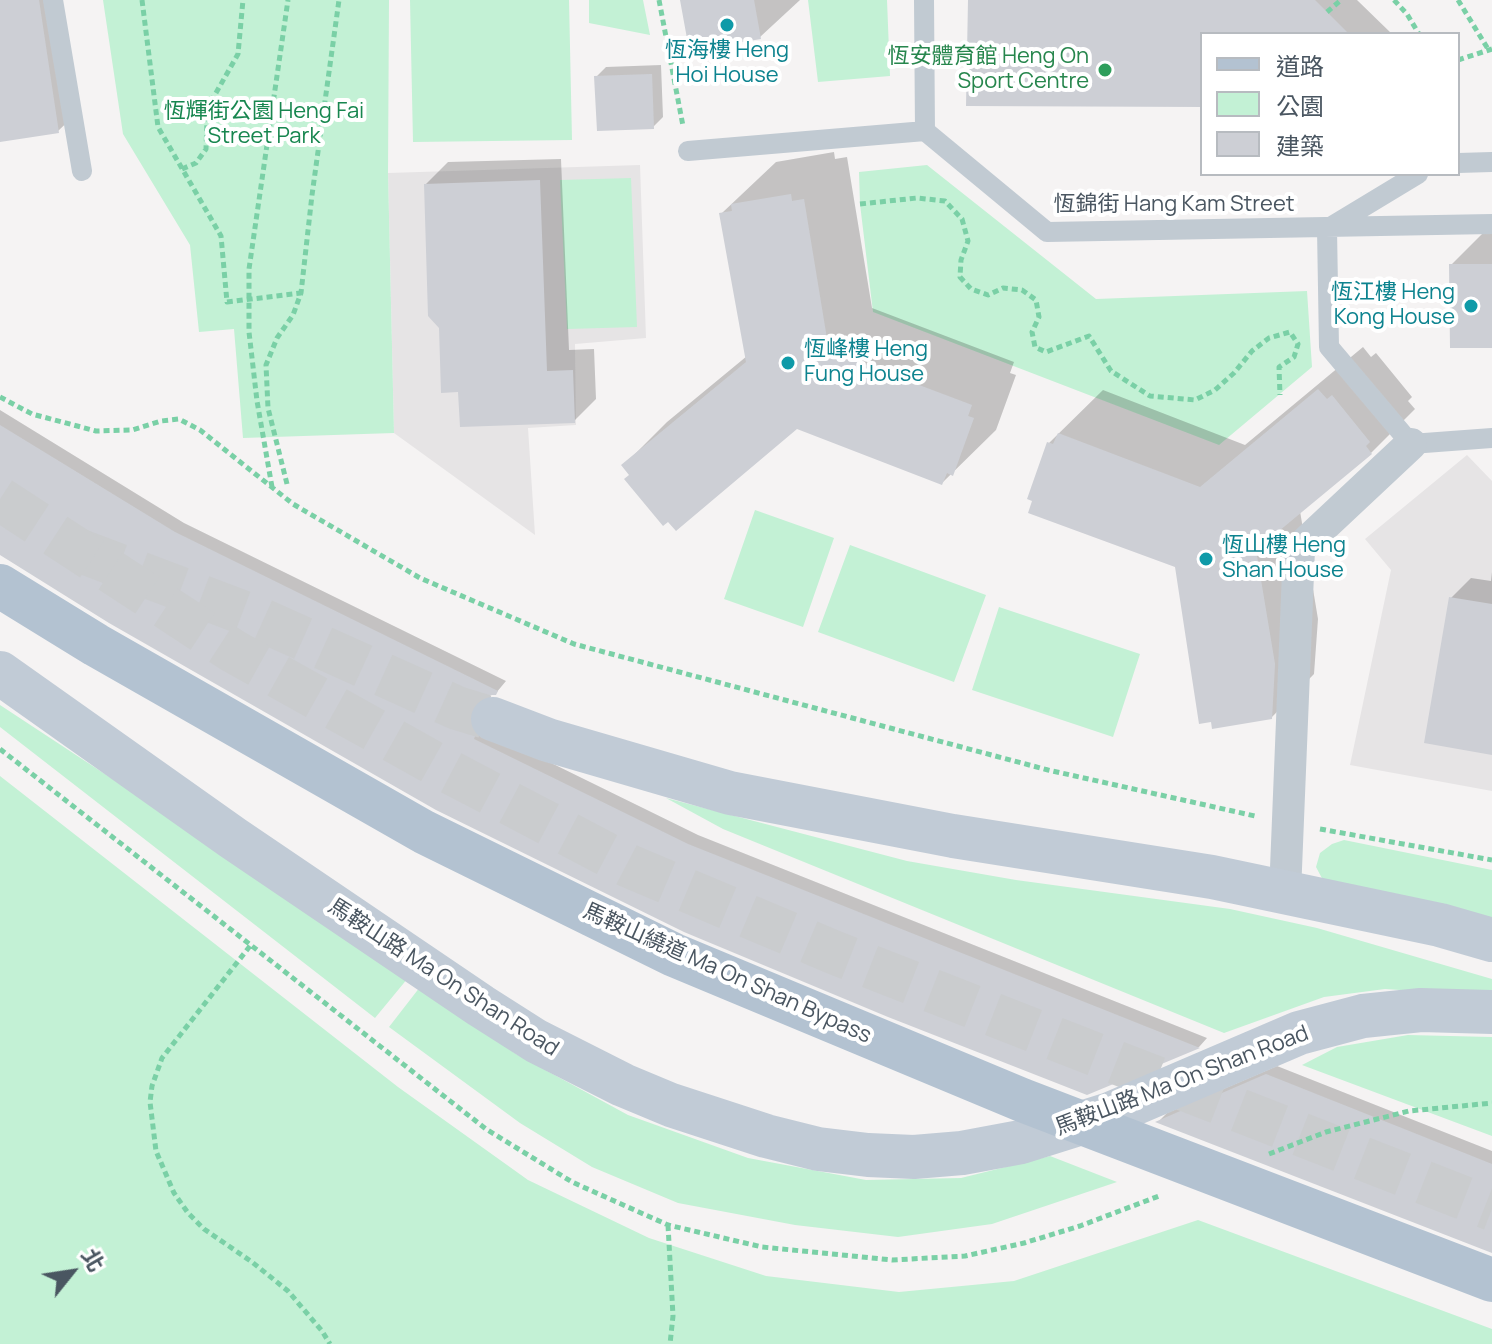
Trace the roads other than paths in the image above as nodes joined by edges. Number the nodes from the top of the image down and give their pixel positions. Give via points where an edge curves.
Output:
1 (53, 0) edge
2 (924, 0) edge
3 (925, 131) junction
4 (688, 151) road end
5 (1492, 162) edge
6 (1460, 163) edge
7 (82, 171) dead end
8 (1415, 176) edge
9 (1492, 224) edge
10 (1327, 229) junction
11 (1492, 438) edge
12 (1411, 444) junction
13 (0, 586) edge
14 (0, 673) edge
15 (493, 719) tunnel mouth
16 (1285, 893) junction
17 (1492, 940) edge
18 (1492, 1012) edge
19 (1492, 1280) edge

1 - 7 lane
2 - 3 lane
3 - 4 lane
3 - 10 lane, 恆錦街 Hang Kam Street via 1047,232
5 - 6 lane
8 - 10 lane
9 - 10 lane, 恆錦街 Hang Kam Street
10 - 12 lane via 1329,347
11 - 12 lane
12 - 16 street via 1299,549
13 - 19 main road, 馬鞍山繞道 Ma On Shan Bypass via 424,832 674,955 1022,1100
14 - 18 main road, 馬鞍山路 Ma On Shan Road via 233,838 536,1041 671,1105 818,1149 914,1157 1021,1142 1110,1114 1299,1033 1363,1016 1421,1010
15 - 16 main road via 730,793
16 - 17 main road

